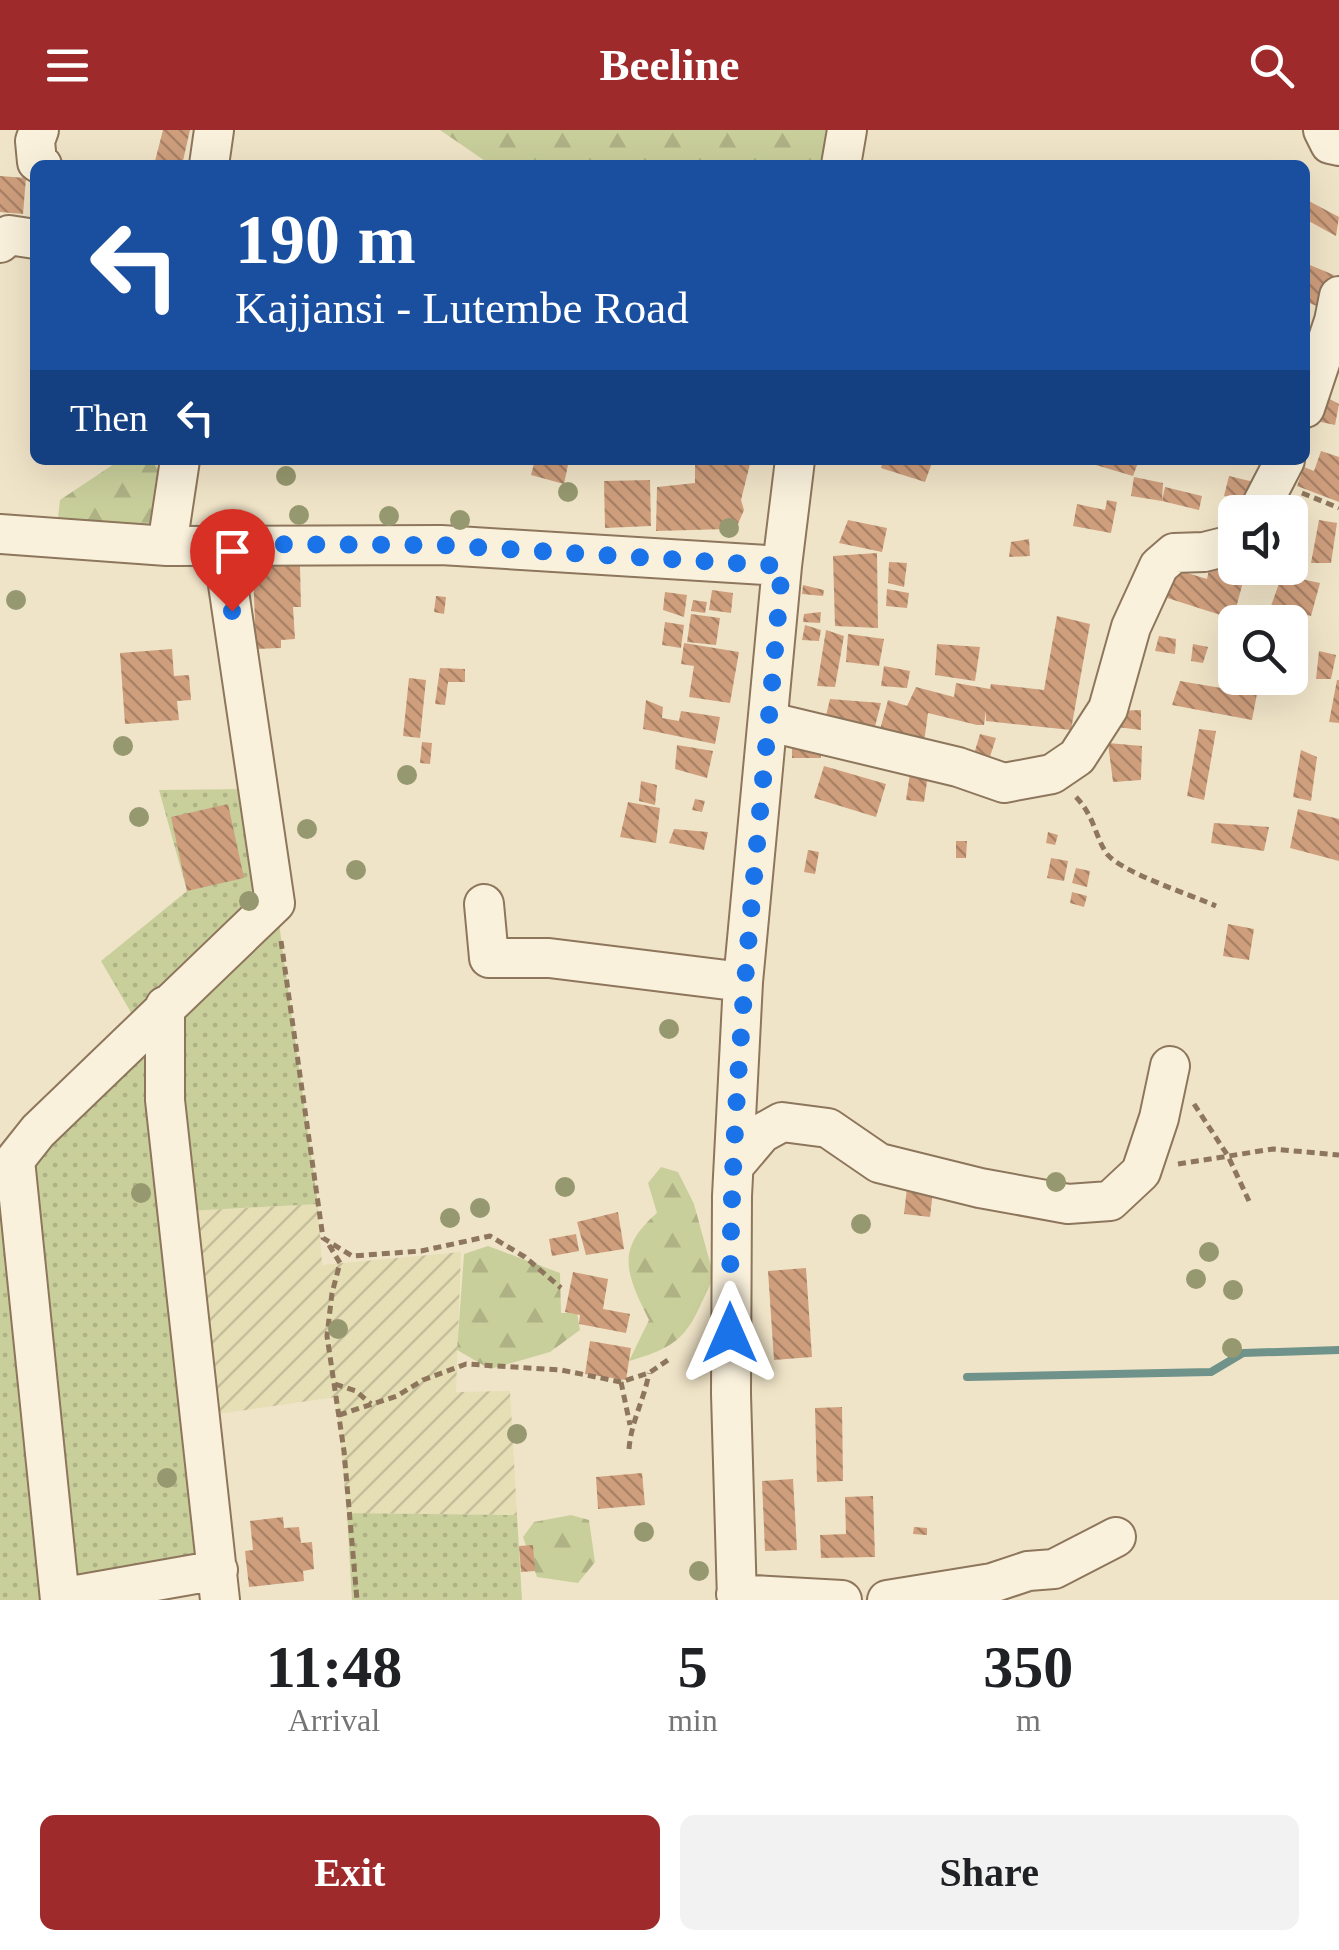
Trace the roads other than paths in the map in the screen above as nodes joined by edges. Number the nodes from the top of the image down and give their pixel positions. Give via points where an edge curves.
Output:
1 (38, 130) edge
2 (214, 130) edge
3 (847, 130) edge
4 (1324, 130) edge
5 (1339, 146) edge
6 (36, 160) edge
7 (210, 160) edge
8 (841, 160) edge
9 (30, 237) edge
10 (0, 243) edge
11 (1339, 296) edge
12 (1310, 393) edge
13 (179, 465) edge
14 (794, 465) edge
15 (0, 534) edge
16 (222, 544) junction
17 (167, 546) junction
18 (1218, 548) edge
19 (782, 566) junction
20 (770, 722) junction
21 (484, 904) dead end
22 (744, 982) junction
23 (165, 1006) junction
24 (1170, 1066) road end
25 (734, 1166) junction
26 (8, 1169) edge
27 (1116, 1537) dead end
28 (219, 1585) edge
29 (737, 1597) edge
30 (60, 1599) edge
31 (842, 1600) edge
32 (887, 1600) edge

1 - 6 street
2 - 7 street
3 - 8 street
4 - 5 street via 1330,144
9 - 10 street via 8,235
11 - 12 street
13 - 17 street
14 - 19 street
15 - 17 street
16 - 17 street
16 - 19 street via 440,545
16 - 23 street via 276,904
18 - 20 street via 1174,554 1159,566 1108,709 1077,757 1052,774 1004,783
19 - 20 street
20 - 22 street
21 - 22 street via 489,958 549,958
22 - 25 street
23 - 26 street
23 - 28 street via 165,1100
24 - 25 street via 1141,1172 1110,1201 1068,1204 879,1164 828,1128 782,1122 762,1133
25 - 29 street
26 - 30 street
27 - 32 street via 1054,1569
28 - 30 street
29 - 31 street

